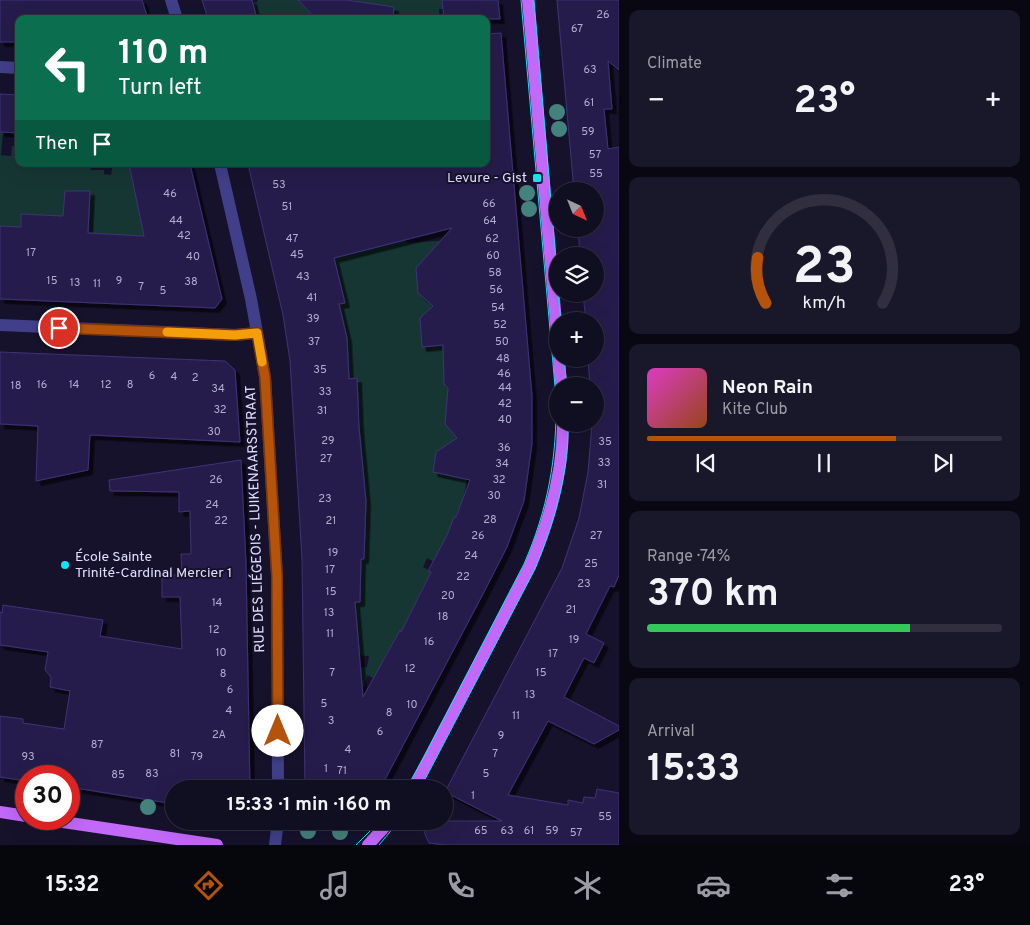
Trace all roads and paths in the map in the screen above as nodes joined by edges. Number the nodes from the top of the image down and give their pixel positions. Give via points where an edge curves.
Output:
1 (171, 0) edge
2 (528, 0) edge
3 (176, 15) edge
4 (0, 67) edge
5 (15, 68) edge
6 (221, 167) edge
7 (555, 312) edge
8 (0, 325) edge
9 (257, 333) junction
10 (561, 432) edge
11 (278, 780) edge
12 (418, 780) edge
13 (0, 812) edge
14 (15, 814) edge
15 (80, 824) edge
16 (277, 830) edge
17 (382, 830) edge
18 (217, 845) edge
19 (275, 845) edge
20 (368, 845) edge

1 - 3 street
2 - 7 main road
4 - 5 street
6 - 9 street, RUE DES LIÉGEOIS - LUIKENAARSSTRAAT
8 - 9 street via 235,335
9 - 11 street, RUE DES LIÉGEOIS - LUIKENAARSSTRAAT via 265,377 277,576
10 - 12 main road via 554,495 539,545
13 - 14 main road
15 - 18 main road
16 - 19 street
17 - 20 main road

